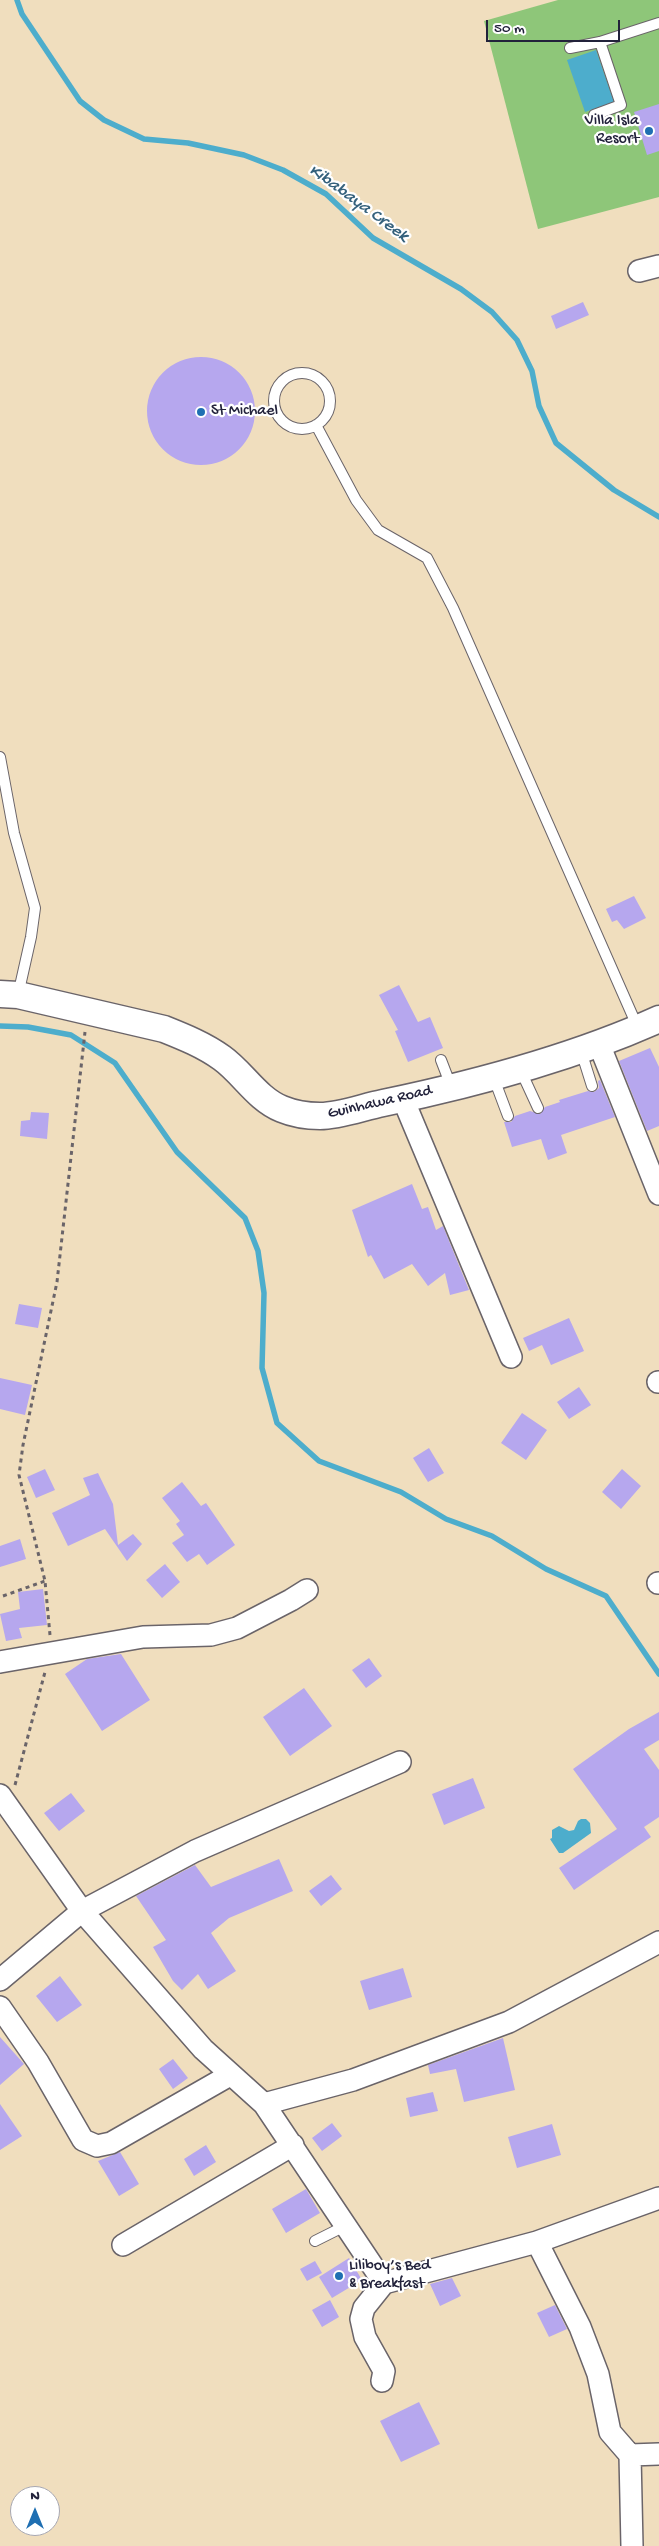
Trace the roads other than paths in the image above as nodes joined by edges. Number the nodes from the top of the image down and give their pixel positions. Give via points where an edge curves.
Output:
1 (659, 22) edge
2 (600, 42) junction
3 (570, 48) dead end
4 (594, 115) dead end
5 (316, 425) junction
6 (0, 757) edge
7 (9, 995) edge
8 (648, 1024) edge
9 (590, 1047) junction
10 (441, 1060) dead end
11 (520, 1068) junction
12 (493, 1075) junction
13 (451, 1086) junction
14 (592, 1086) dead end
15 (403, 1099) junction
16 (538, 1108) dead end
17 (508, 1116) dead end
18 (659, 1194) edge
19 (511, 1357) dead end
20 (307, 1590) dead end
21 (0, 1662) edge
22 (400, 1762) dead end
23 (5, 1801) edge
24 (82, 1911) junction
25 (659, 1942) edge
26 (0, 1980) edge
27 (0, 2007) edge
28 (230, 2075) junction
29 (264, 2104) junction
30 (293, 2145) junction
31 (659, 2198) edge
32 (345, 2226) junction
33 (314, 2241) dead end
34 (537, 2242) junction
35 (123, 2245) dead end
36 (384, 2283) junction
37 (382, 2381) dead end
38 (659, 2454) edge
39 (630, 2455) junction
40 (632, 2546) edge

1 - 2 lane
2 - 3 lane
2 - 4 lane via 621,105
5 - 5 lane via 327,415 330,406 328,388 316,376 307,373 290,375 277,388 274,397 278,416 293,427 303,429
5 - 8 lane via 356,500 378,530 427,558
6 - 7 lane via 14,833 35,908 31,937
7 - 15 street, Guinhawa Road via 155,1027 187,1038 222,1058 263,1097 281,1109 322,1116
8 - 9 street, Guinhawa Road
9 - 11 street, Guinhawa Road
9 - 14 lane
9 - 18 street
10 - 13 lane
11 - 12 street, Guinhawa Road
11 - 16 lane
12 - 13 street, Guinhawa Road
12 - 17 lane
13 - 15 street, Guinhawa Road
15 - 19 street
20 - 21 street via 237,1628 211,1635 143,1637
22 - 24 street via 195,1851
23 - 24 street
24 - 26 street
24 - 28 street via 168,2012
25 - 29 street via 509,2022 362,2077
27 - 28 street via 38,2062 83,2140 97,2146 110,2143
28 - 29 street
29 - 30 street
30 - 32 street
30 - 35 street
31 - 34 street
32 - 33 lane
32 - 36 street
34 - 36 street
34 - 39 street via 580,2327 598,2374 610,2432
36 - 37 street via 364,2308 361,2319 365,2337 384,2371
38 - 39 street
39 - 40 street

